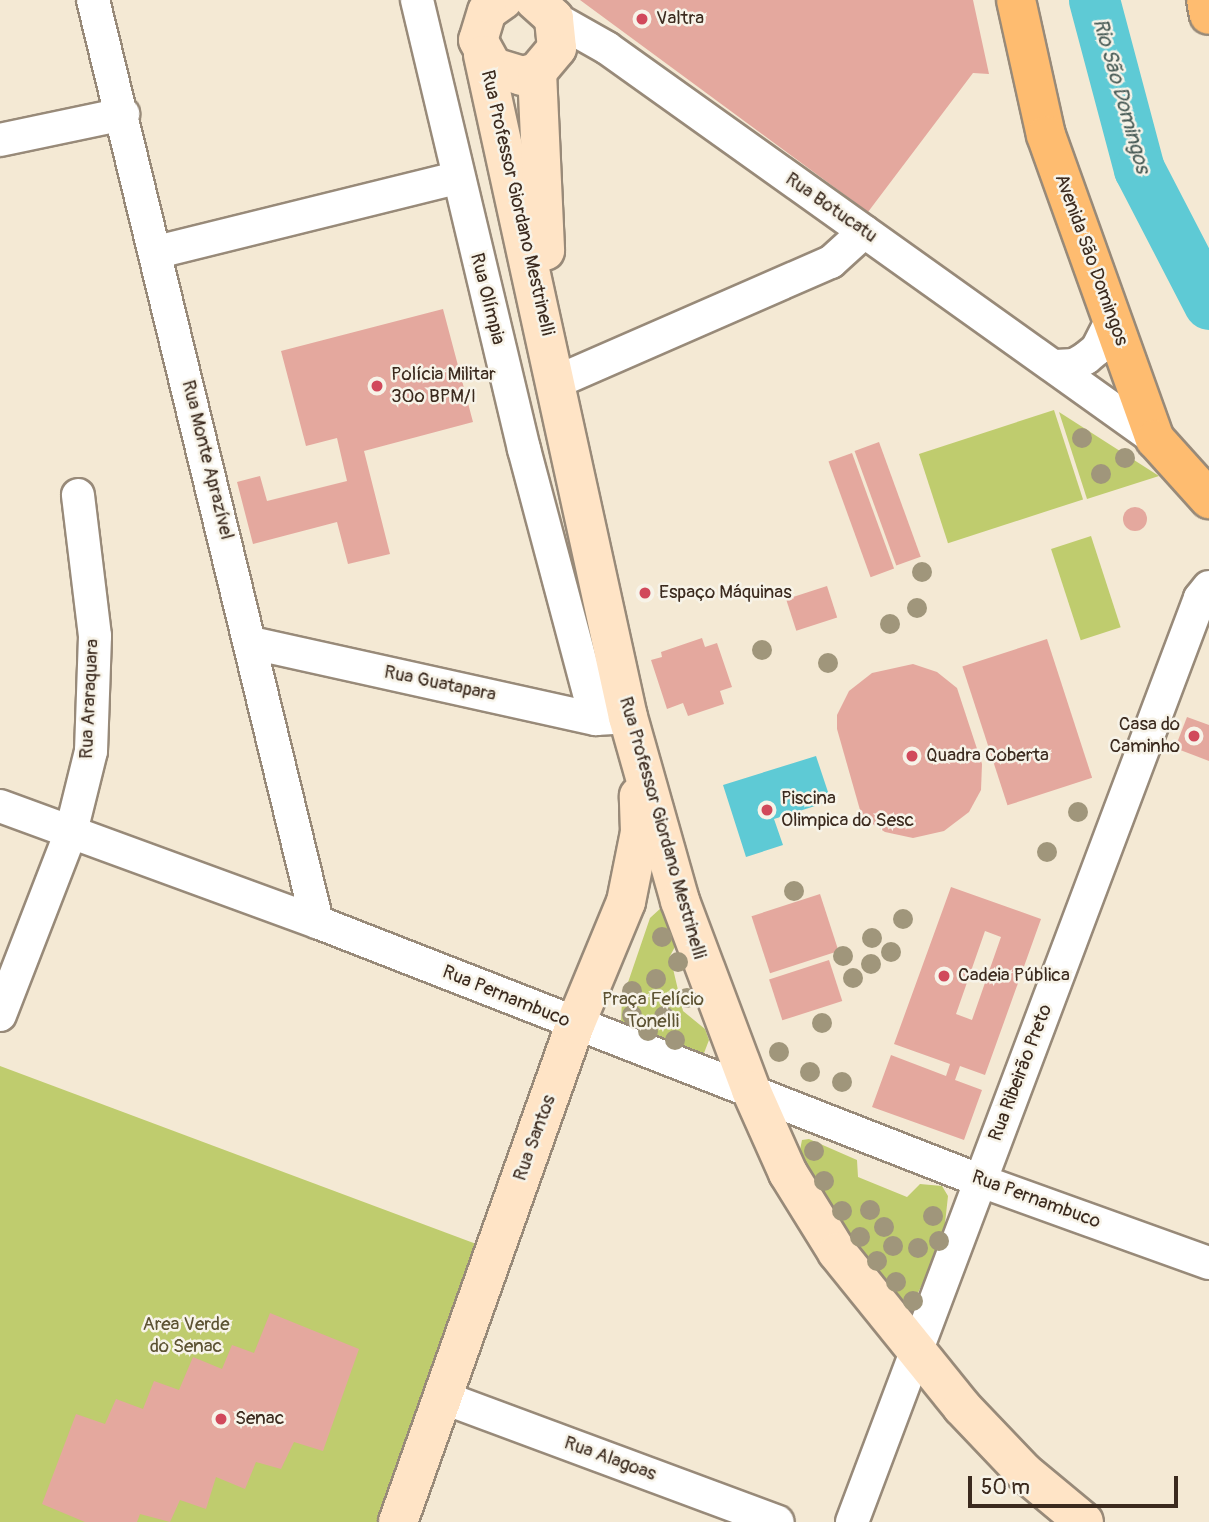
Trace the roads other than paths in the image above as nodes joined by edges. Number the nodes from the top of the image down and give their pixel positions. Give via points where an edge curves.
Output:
1 (93, 0) edge
2 (417, 0) edge
3 (468, 0) edge
4 (503, 0) edge
5 (1016, 0) edge
6 (1206, 0) edge
7 (544, 9) edge
8 (1209, 15) edge
9 (481, 48) junction
10 (607, 48) junction
11 (544, 67) junction
12 (123, 114) junction
13 (0, 140) edge
14 (456, 178) junction
15 (864, 232) junction
16 (157, 252) junction
17 (1113, 318) junction
18 (1056, 366) junction
19 (553, 367) junction
20 (1155, 439) junction
21 (78, 495) dead end
22 (1209, 499) edge
23 (1209, 587) edge
24 (252, 643) junction
25 (620, 728) junction
26 (0, 806) edge
27 (71, 832) junction
28 (680, 901) junction
29 (626, 902) junction
30 (317, 922) junction
31 (0, 1015) edge
32 (575, 1025) junction
33 (751, 1090) junction
34 (981, 1181) junction
35 (1209, 1263) edge
36 (918, 1350) junction
37 (442, 1397) junction
38 (398, 1522) edge
39 (778, 1522) edge
40 (852, 1522) edge
41 (1083, 1522) edge

1 - 12 street, Rua Monte Aprazível
2 - 14 street, Rua Olímpia
3 - 9 street, Rua Professor Giordano Mestrinelli
4 - 9 street via 487,11
5 - 17 main road, Avenida São Domingos via 1046,135
6 - 8 main road
7 - 10 street, Rua Botucatu
7 - 11 street, Rua Professor Giordano Mestrinelli via 557,48
9 - 11 street via 507,75
9 - 19 street, Rua Professor Giordano Mestrinelli
10 - 11 street via 575,48
10 - 15 street, Rua Botucatu
11 - 19 street, Rua Professor Giordano Mestrinelli
12 - 13 street
12 - 16 street, Rua Monte Aprazível
14 - 16 street
14 - 25 street, Rua Olímpia
15 - 18 street, Rua Botucatu
15 - 19 street via 831,262
16 - 24 street, Rua Monte Aprazível
17 - 18 street via 1097,349 1074,365
17 - 20 main road, Avenida São Domingos
18 - 20 street, Rua Botucatu
19 - 25 street, Rua Professor Giordano Mestrinelli
20 - 22 main road, Avenida São Domingos
21 - 27 street, Rua Araraquara via 95,636 91,751
23 - 34 street, Rua Ribeirão Preto via 1200,598
24 - 25 street, Rua Guatapara
24 - 30 street, Rua Monte Aprazível
25 - 28 street, Rua Professor Giordano Mestrinelli
25 - 29 street, Rua Santos via 640,832
26 - 27 street, Rua Pernambuco
27 - 30 street, Rua Pernambuco
27 - 31 street, Rua Araraquara
28 - 29 street via 651,887 637,890
28 - 33 street, Rua Professor Giordano Mestrinelli
29 - 32 street, Rua Santos
30 - 32 street, Rua Pernambuco
32 - 33 street, Rua Pernambuco
32 - 37 street, Rua Santos
33 - 34 street, Rua Pernambuco
33 - 36 street, Rua Professor Giordano Mestrinelli via 789,1173 837,1252
34 - 35 street, Rua Pernambuco
34 - 36 street, Rua Ribeirão Preto
36 - 40 street, Rua Ribeirão Preto
36 - 41 street, Rua Professor Giordano Mestrinelli via 976,1423
37 - 38 street, Rua Santos
37 - 39 street, Rua Alagoas

